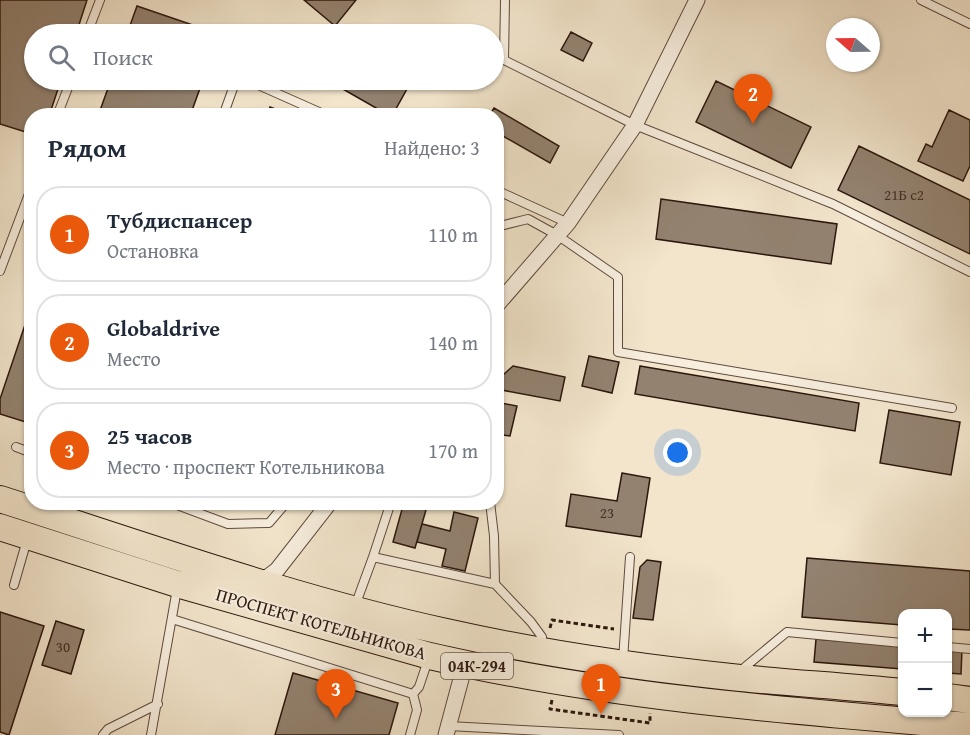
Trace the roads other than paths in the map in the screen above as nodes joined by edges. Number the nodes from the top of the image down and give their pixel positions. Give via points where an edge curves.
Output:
1 (100, 0) edge
2 (505, 0) edge
3 (697, 0) edge
4 (921, 0) edge
5 (91, 24) edge
6 (970, 24) edge
7 (67, 90) edge
8 (233, 90) edge
9 (270, 90) edge
10 (60, 108) edge
11 (227, 108) edge
12 (310, 108) edge
13 (635, 125) junction
14 (504, 194) edge
15 (24, 207) edge
16 (568, 222) junction
17 (504, 225) edge
18 (557, 235) junction
19 (0, 271) edge
20 (970, 272) edge
21 (504, 297) edge
22 (951, 408) dead end
23 (16, 447) dead end
24 (24, 450) edge
25 (0, 499) edge
26 (24, 507) edge
27 (35, 510) edge
28 (190, 510) edge
29 (280, 510) edge
30 (324, 510) edge
31 (389, 510) edge
32 (491, 510) edge
33 (0, 527) edge
34 (28, 536) junction
35 (374, 557) junction
36 (630, 557) dead end
37 (261, 582) junction
38 (177, 584) junction
39 (495, 584) junction
40 (14, 585) dead end
41 (353, 610) junction
42 (171, 619) junction
43 (898, 643) edge
44 (952, 647) edge
45 (970, 649) edge
46 (540, 651) junction
47 (430, 656) junction
48 (465, 664) junction
49 (623, 664) junction
50 (733, 677) junction
51 (898, 692) edge
52 (413, 694) junction
53 (952, 698) edge
54 (970, 700) edge
55 (158, 704) junction
56 (970, 726) edge
57 (940, 729) edge
58 (447, 730) edge
59 (103, 735) edge
60 (151, 735) edge
61 (410, 735) edge
62 (619, 735) edge

1 - 5 lane
2 - 13 lane via 504,60
3 - 13 street
4 - 6 lane
7 - 10 lane
8 - 11 lane
9 - 12 lane
13 - 16 street
13 - 20 lane via 833,204
14 - 16 lane
15 - 19 lane
16 - 18 street
17 - 18 lane via 528,219
18 - 21 street
18 - 22 lane via 618,277 618,352
23 - 24 lane
25 - 26 highway, ПРОСПЕКТ КОТЕЛЬНИКОВА / 04К-294
27 - 37 highway, ПРОСПЕКТ КОТЕЛЬНИКОВА / 04К-294
28 - 29 lane via 228,524 268,523
30 - 37 street via 277,570
31 - 35 lane
32 - 39 lane
33 - 34 highway, ПРОСПЕКТ КОТЕЛЬНИКОВА / 04К-294
34 - 38 highway, ПРОСПЕКТ КОТЕЛЬНИКОВА / 04К-294
34 - 40 lane
35 - 39 lane
35 - 41 lane
36 - 49 lane
37 - 41 highway, ПРОСПЕКТ КОТЕЛЬНИКОВА / 04К-294
38 - 42 lane
38 - 47 highway, ПРОСПЕКТ КОТЕЛЬНИКОВА / 04К-294
39 - 46 lane via 542,637
41 - 46 highway, ПРОСПЕКТ КОТЕЛЬНИКОВА / 04К-294
42 - 52 lane
42 - 55 lane
43 - 50 lane via 787,633
44 - 45 lane
46 - 49 highway, ПРОСПЕКТ КОТЕЛЬНИКОВА / 04К-294
47 - 48 highway, ПРОСПЕКТ КОТЕЛЬНИКОВА / 04К-294
47 - 52 lane
48 - 57 highway, ПРОСПЕКТ КОТЕЛЬНИКОВА / 04К-294 via 653,696
48 - 58 street
49 - 50 highway, ПРОСПЕКТ КОТЕЛЬНИКОВА / 04К-294
50 - 51 highway, ПРОСПЕКТ КОТЕЛЬНИКОВА / 04К-294
52 - 61 lane via 417,710
53 - 54 highway
55 - 59 lane
55 - 60 lane
56 - 57 highway, ПРОСПЕКТ КОТЕЛЬНИКОВА / 04К-294
58 - 62 lane

